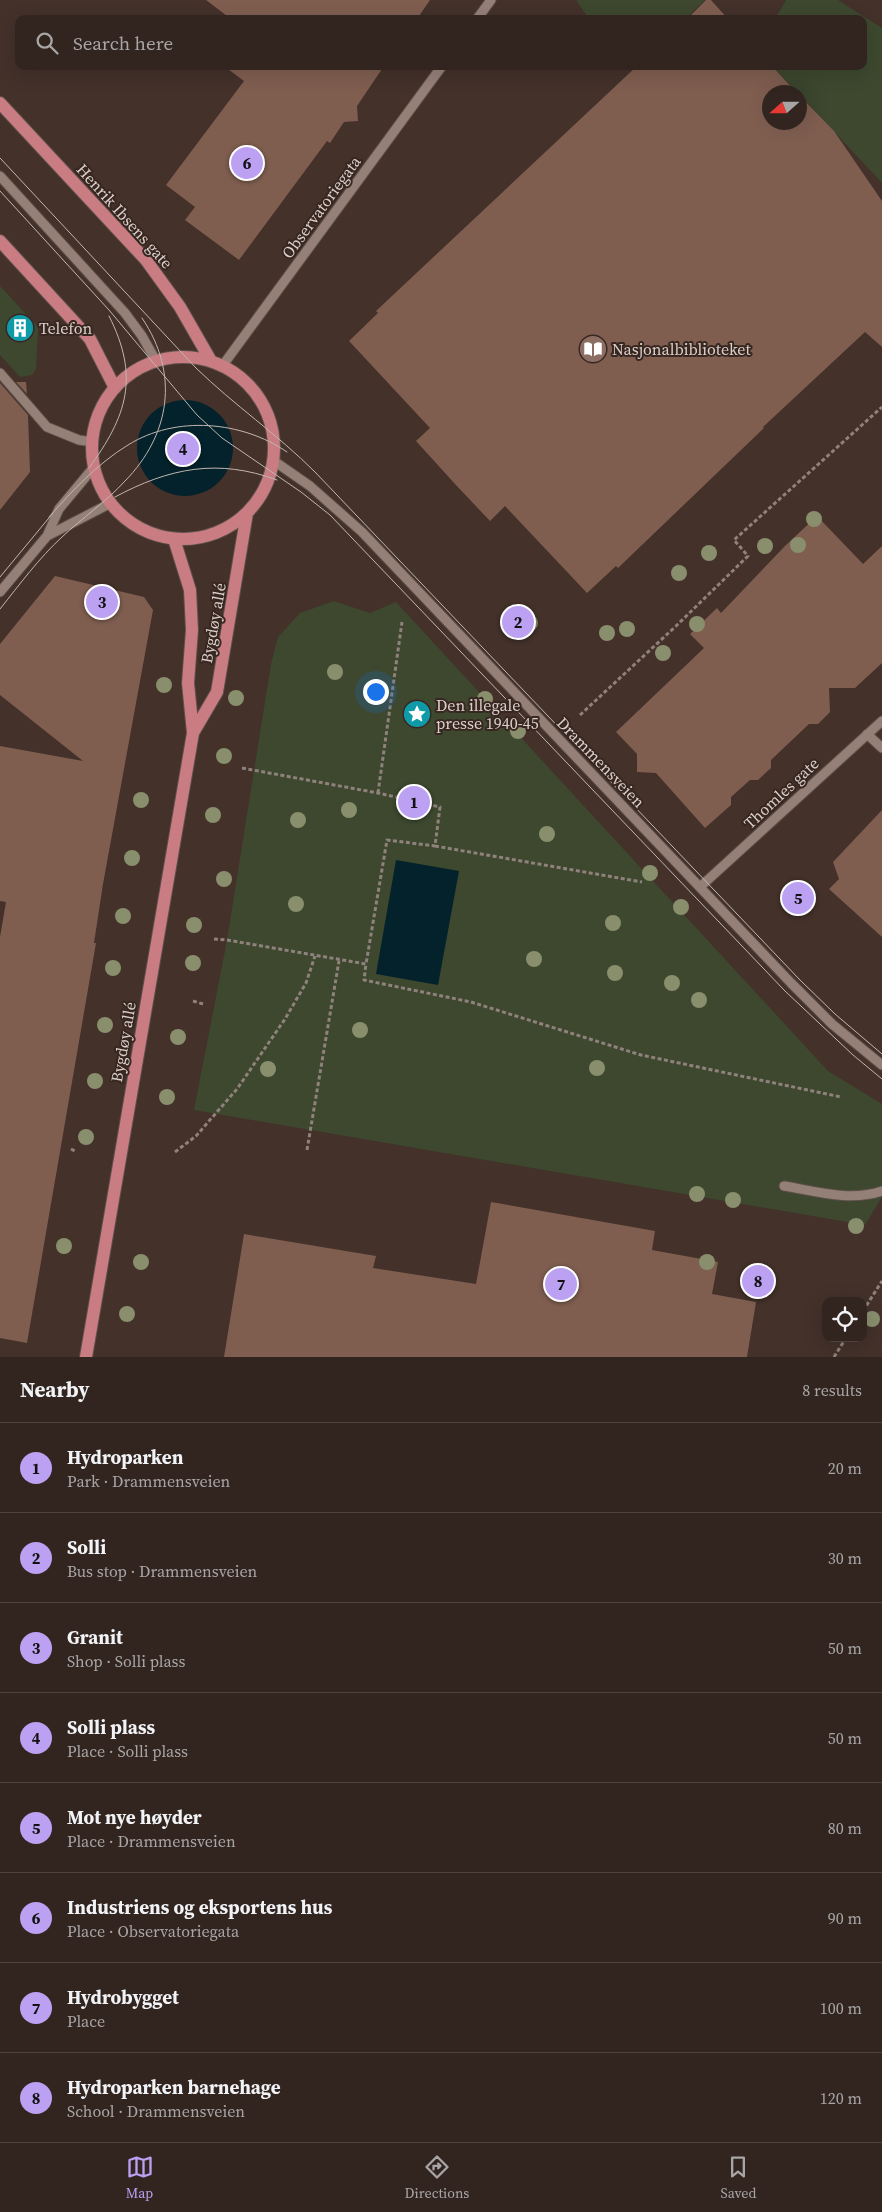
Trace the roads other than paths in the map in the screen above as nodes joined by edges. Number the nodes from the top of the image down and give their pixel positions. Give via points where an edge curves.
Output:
1 (491, 0) edge
2 (480, 15) edge
3 (439, 70) edge
4 (0, 103) edge
5 (0, 176) edge
6 (0, 241) edge
7 (156, 361) junction
8 (217, 363) junction
9 (0, 374) edge
10 (115, 388) junction
11 (92, 442) junction
12 (274, 461) junction
13 (94, 467) junction
14 (111, 503) junction
15 (247, 513) junction
16 (47, 536) junction
17 (174, 539) junction
18 (0, 592) edge
19 (882, 721) edge
20 (193, 733) junction
21 (867, 734) junction
22 (882, 748) edge
23 (700, 887) junction
24 (882, 1065) edge
25 (784, 1186) dead end
26 (882, 1191) edge
27 (86, 1357) edge

1 - 2 street
3 - 8 street, Observatoriegata
4 - 8 main road, Henrik Ibsens gate via 146,260
5 - 7 street via 125,313
6 - 10 main road via 90,339
7 - 8 main road via 184,357
7 - 10 main road via 134,371
8 - 12 main road via 242,378 258,395 274,438
9 - 11 street via 48,427
10 - 11 main road via 101,408
11 - 13 main road
12 - 15 main road via 265,489
12 - 23 street, Drammensveien via 310,486 362,532
13 - 14 main road
13 - 16 street via 58,509
14 - 16 street
14 - 17 main road via 139,528
15 - 17 main road via 214,534
15 - 20 main road, Bygdøy allé via 217,692
16 - 18 street
17 - 20 main road, Bygdøy allé via 190,590 192,630 188,683
19 - 21 street, Thomles gate
20 - 27 main road, Bygdøy allé
21 - 22 street
21 - 23 street, Thomles gate
23 - 24 street, Drammensveien via 832,1024
25 - 26 street via 846,1196

